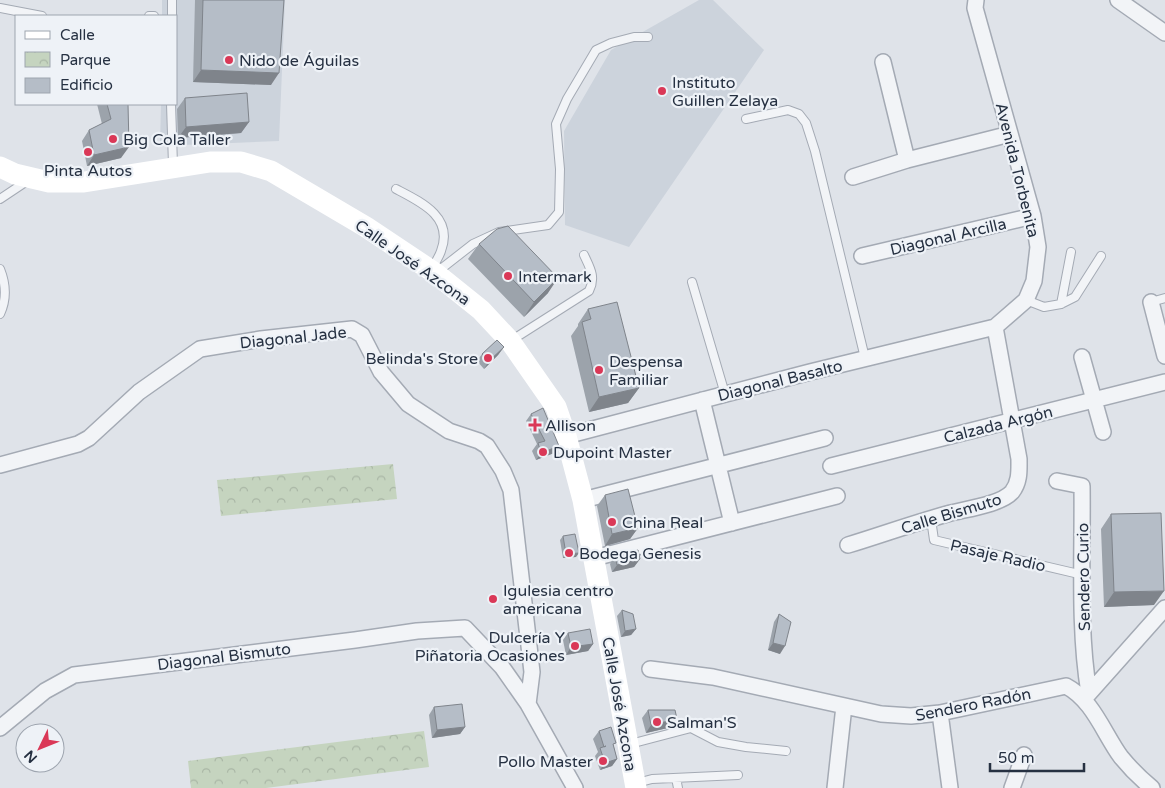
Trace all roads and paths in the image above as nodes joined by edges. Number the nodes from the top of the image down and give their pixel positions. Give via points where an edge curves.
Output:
1 (172, 0) edge
2 (976, 0) edge
3 (1118, 0) edge
4 (0, 8) edge
5 (37, 15) edge
6 (172, 15) edge
7 (1165, 33) edge
8 (648, 37) dead end
9 (883, 62) dead end
10 (170, 105) edge
11 (746, 119) dead end
12 (1010, 134) junction
13 (907, 160) junction
14 (0, 167) edge
15 (173, 167) junction
16 (853, 177) dead end
17 (31, 178) junction
18 (396, 189) dead end
19 (0, 199) edge
20 (1033, 216) junction
21 (1071, 252) dead end
22 (584, 254) dead end
23 (862, 256) dead end
24 (1101, 256) dead end
25 (0, 269) edge
26 (433, 272) junction
27 (692, 282) dead end
28 (1026, 300) junction
29 (1158, 300) edge
30 (1061, 304) junction
31 (0, 314) edge
32 (995, 327) junction
33 (510, 341) junction
34 (1165, 356) edge
35 (1082, 357) dead end
36 (865, 358) junction
37 (1165, 382) edge
38 (725, 394) junction
39 (702, 400) junction
40 (1094, 400) junction
41 (1012, 421) junction
42 (1103, 432) dead end
43 (566, 436) junction
44 (825, 438) dead end
45 (0, 464) edge
46 (718, 466) junction
47 (831, 466) dead end
48 (1057, 481) dead end
49 (837, 496) dead end
50 (583, 500) junction
51 (931, 519) junction
52 (732, 523) junction
53 (848, 545) dead end
54 (594, 558) junction
55 (1083, 575) junction
56 (1165, 608) edge
57 (650, 669) dead end
58 (1086, 696) junction
59 (528, 704) junction
60 (844, 706) junction
61 (940, 713) junction
62 (0, 728) edge
63 (628, 744) junction
64 (786, 751) dead end
65 (1024, 755) dead end
66 (738, 775) dead end
67 (676, 778) junction
68 (635, 786) edge
69 (575, 788) edge
70 (678, 788) edge
71 (835, 788) edge
72 (950, 788) edge
73 (1012, 788) edge
74 (1152, 788) edge

1 - 6 lane
2 - 12 street, Avenida Torbenita via 975,8
3 - 7 street
4 - 5 lane
8 - 26 lane via 634,37 596,50 567,99 556,124 559,212 548,224 499,232 473,244
9 - 13 street
10 - 15 lane
11 - 36 lane via 788,110 799,114 806,123
12 - 13 street
12 - 20 street, Avenida Torbenita
13 - 16 street
14 - 17 main road, Calle José Azcona
15 - 17 main road, Calle José Azcona via 84,182 49,182
15 - 26 main road, Calle José Azcona via 241,162 272,171 366,227
17 - 19 lane
18 - 26 lane via 423,203 442,225 441,251
20 - 23 street, Diagonal Arcilla
20 - 28 street, Avenida Torbenita via 1038,247 1034,281
21 - 30 lane
22 - 33 lane via 593,284 589,291
24 - 30 lane via 1075,297
25 - 31 lane via 4,278 5,303
26 - 33 main road, Calle José Azcona via 481,310
27 - 38 lane
28 - 30 lane via 1044,307
28 - 32 street, Avenida Torbenita
29 - 34 street
32 - 36 street, Diagonal Basalto
32 - 41 street, Calle Bismuto
33 - 43 main road, Calle José Azcona via 556,407
35 - 40 street
36 - 38 street, Diagonal Basalto
37 - 40 street, Calzada Argón
38 - 39 street, Diagonal Basalto
39 - 43 street, Diagonal Basalto
39 - 46 street
40 - 41 street, Calzada Argón
40 - 42 street
41 - 47 street, Calzada Argón
41 - 51 street, Calle Bismuto via 1019,459 1019,480 1013,491 1005,498
43 - 50 main road, Calle José Azcona
44 - 46 street
45 - 59 street, Diagonal Jade via 78,444 89,438 139,392 200,349 352,329 362,335 381,372 408,404 449,431 487,446 503,471 511,490 528,632 532,672
46 - 50 street
46 - 52 street
48 - 55 street, Sendero Curio via 1082,486
49 - 52 street
50 - 54 main road, Calle José Azcona
51 - 53 street, Calle Bismuto
51 - 55 lane, Pasaje Radio via 934,540
52 - 54 street
54 - 63 main road, Calle José Azcona
55 - 58 street, Sendero Curio
56 - 58 street
57 - 60 street, Sendero Radón via 713,677
58 - 61 street, Sendero Radón via 1066,686
58 - 74 street via 1122,757
59 - 62 street, Diagonal Bismuto via 502,667 466,628 417,631 74,675 45,691
59 - 69 street
60 - 61 street, Sendero Radón via 881,714 911,716
60 - 71 street
61 - 72 street
63 - 64 lane via 691,728 718,742
63 - 68 main road, Calle José Azcona
65 - 73 street
66 - 67 lane
67 - 68 lane via 652,779
67 - 70 lane

